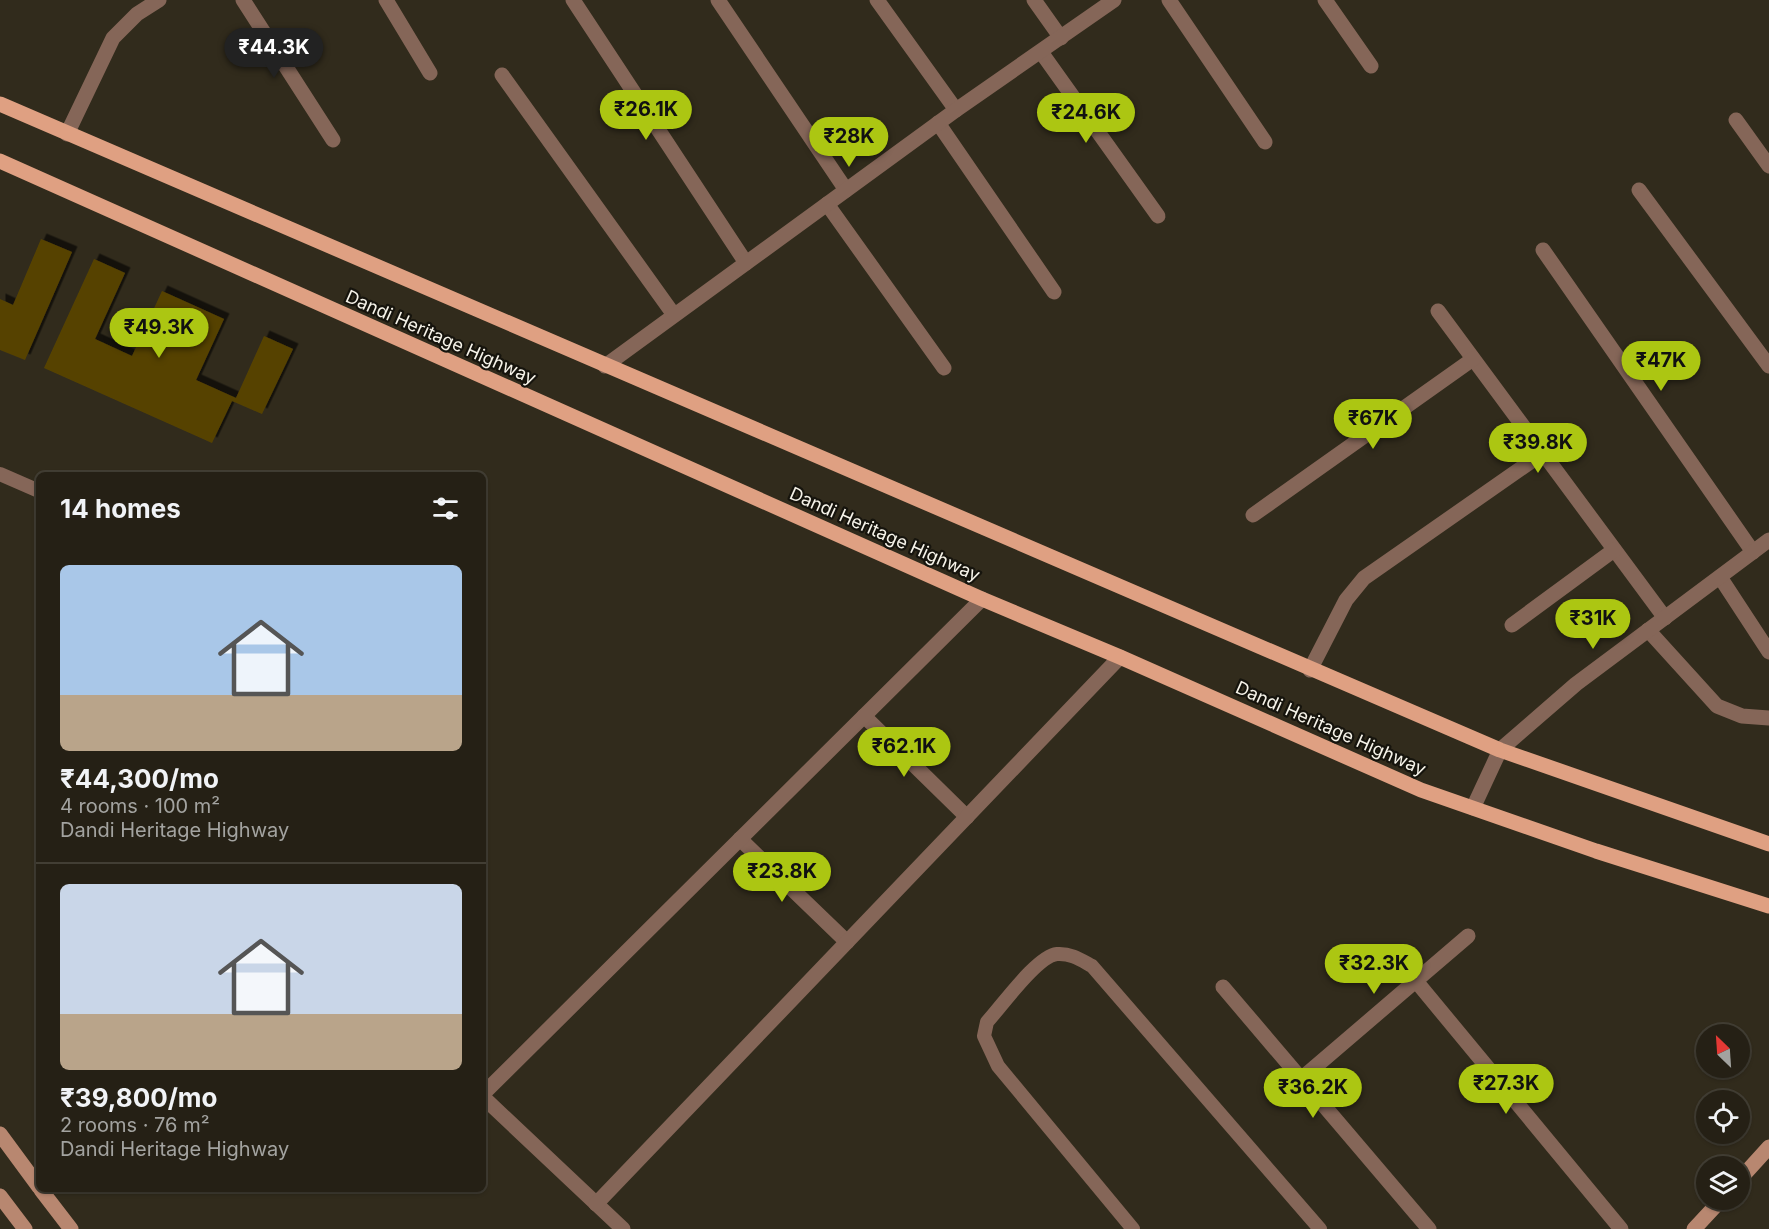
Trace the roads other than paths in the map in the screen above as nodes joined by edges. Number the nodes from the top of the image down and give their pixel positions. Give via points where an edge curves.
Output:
1 (159, 0) edge
2 (243, 0) edge
3 (386, 0) edge
4 (573, 0) edge
5 (718, 0) edge
6 (877, 0) edge
7 (1034, 0) edge
8 (1114, 0) edge
9 (1169, 0) edge
10 (1325, 0) edge
11 (1061, 38) junction
12 (1041, 52) junction
13 (1371, 66) dead end
14 (430, 73) dead end
15 (502, 75) dead end
16 (0, 104) edge
17 (956, 111) junction
18 (1736, 120) dead end
19 (938, 123) junction
20 (67, 134) junction
21 (333, 140) dead end
22 (1265, 142) dead end
23 (0, 161) edge
24 (1769, 166) edge
25 (846, 190) junction
26 (1639, 190) dead end
27 (827, 204) junction
28 (1158, 216) dead end
29 (1543, 250) dead end
30 (746, 263) junction
31 (1054, 292) dead end
32 (1438, 311) dead end
33 (674, 315) junction
34 (1473, 359) junction
35 (605, 366) junction
36 (1769, 366) edge
37 (944, 368) dead end
38 (1542, 453) junction
39 (0, 474) edge
40 (36, 490) edge
41 (1253, 515) dead end
42 (1769, 540) edge
43 (1614, 550) junction
44 (1753, 552) junction
45 (1720, 577) junction
46 (982, 599) junction
47 (1665, 618) junction
48 (1512, 625) dead end
49 (1648, 630) junction
50 (1769, 652) edge
51 (1120, 657) junction
52 (1310, 670) junction
53 (864, 716) junction
54 (1769, 718) edge
55 (1500, 750) junction
56 (1473, 808) junction
57 (967, 817) junction
58 (740, 839) junction
59 (1769, 844) edge
60 (1769, 906) edge
61 (1468, 936) dead end
62 (847, 942) junction
63 (1416, 981) junction
64 (1223, 987) dead end
65 (1301, 1079) junction
66 (486, 1092) edge
67 (486, 1098) edge
68 (0, 1134) edge
69 (1768, 1152) edge
70 (1750, 1169) edge
71 (36, 1183) edge
72 (43, 1192) edge
73 (0, 1196) edge
74 (596, 1204) junction
75 (1712, 1210) edge
76 (25, 1229) edge
77 (70, 1229) edge
78 (623, 1229) edge
79 (1133, 1229) edge
80 (1320, 1229) edge
81 (1429, 1229) edge
82 (1621, 1229) edge
83 (1694, 1229) edge

1 - 20 street via 137,14 113,38
2 - 21 street
3 - 14 street
4 - 30 street
5 - 25 street
6 - 17 street
7 - 11 street
8 - 11 street
9 - 22 street
10 - 13 street
11 - 12 street
12 - 17 street
12 - 28 street
15 - 33 street
16 - 20 main road, Dandi Heritage Highway
17 - 19 street
18 - 24 street
19 - 25 street
19 - 31 street
20 - 35 main road, Dandi Heritage Highway
23 - 46 main road, Dandi Heritage Highway
25 - 27 street
26 - 36 street
27 - 30 street
27 - 37 street
29 - 44 street
30 - 33 street
32 - 34 street
33 - 35 street
34 - 38 street
34 - 41 street
35 - 52 main road, Dandi Heritage Highway
38 - 43 street
38 - 52 street via 1364,578 1346,600
39 - 40 lane
42 - 44 street
43 - 47 street
43 - 48 street
44 - 45 street
45 - 47 street
45 - 50 street
46 - 51 main road, Dandi Heritage Highway
46 - 53 street
47 - 49 street
49 - 54 street via 1717,706 1742,716
49 - 55 street via 1576,684
51 - 56 main road, Dandi Heritage Highway
51 - 57 street
52 - 55 main road, Dandi Heritage Highway
53 - 57 street
53 - 58 street
55 - 56 street
55 - 59 main road, Dandi Heritage Highway
56 - 60 main road, Dandi Heritage Highway
57 - 62 street
58 - 62 street
58 - 66 street
61 - 63 street
62 - 74 street
63 - 65 street
63 - 82 street
64 - 65 street
65 - 81 street
67 - 74 street
68 - 71 street
69 - 70 street
72 - 77 street
73 - 76 street
74 - 78 street
75 - 83 street
79 - 80 lane via 998,1066 984,1036 987,1022 1041,962 1055,954 1074,956 1092,966

